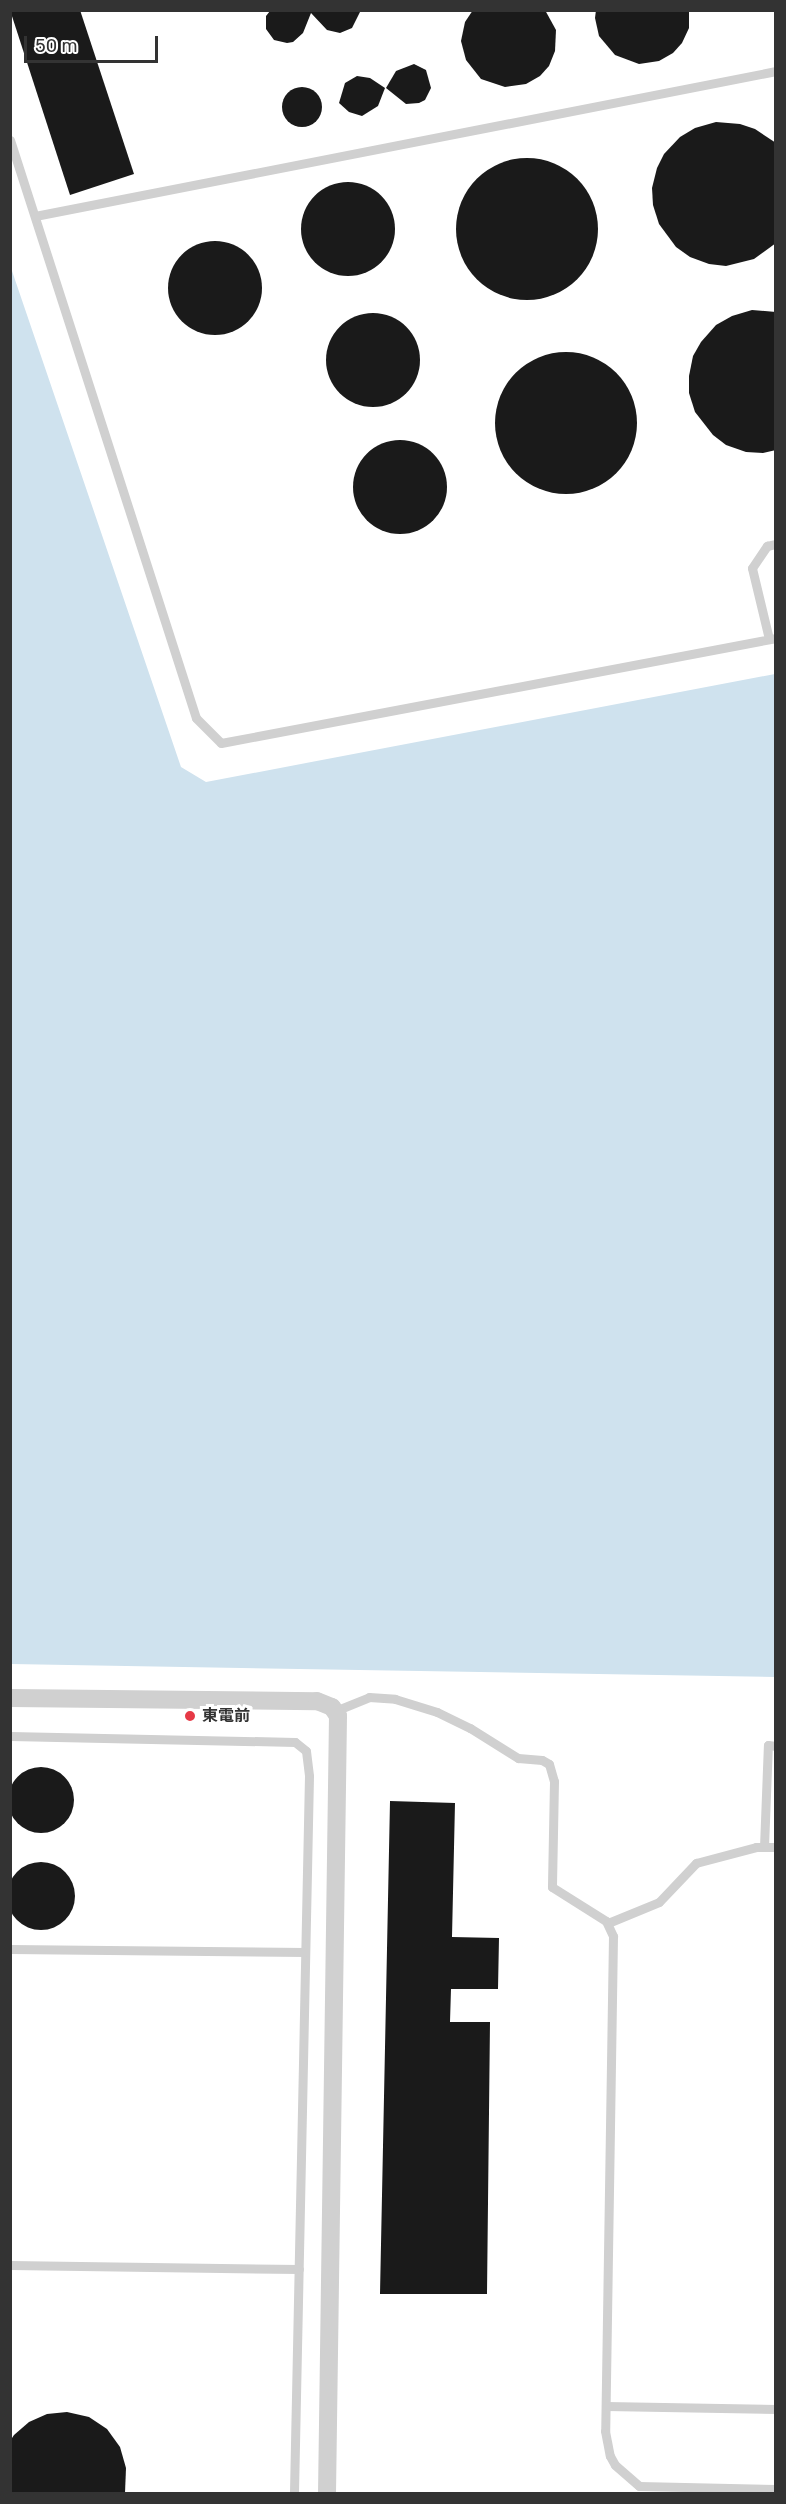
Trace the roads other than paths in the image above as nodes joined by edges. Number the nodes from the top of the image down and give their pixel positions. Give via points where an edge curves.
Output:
1 (776, 71) edge
2 (10, 141) edge
3 (35, 216) junction
4 (776, 544) edge
5 (772, 639) edge
6 (10, 1698) edge
7 (336, 1711) junction
8 (10, 1736) edge
9 (776, 1746) edge
10 (764, 1847) junction
11 (776, 1847) edge
12 (608, 1923) junction
13 (10, 1949) edge
14 (305, 1952) junction
15 (10, 2265) edge
16 (299, 2269) junction
17 (606, 2406) junction
18 (776, 2409) edge
19 (776, 2489) edge
20 (294, 2493) edge
21 (327, 2493) edge

1 - 3 lane
2 - 3 lane
3 - 5 lane via 196,718 221,743
4 - 5 lane via 767,546 752,568
6 - 7 street via 317,1701
7 - 12 lane via 369,1697 403,1701 470,1728 518,1758 549,1764 554,1781 552,1887
7 - 21 street
8 - 14 lane via 295,1742 306,1751 309,1763
9 - 10 lane via 768,1746
10 - 11 lane
10 - 12 lane via 696,1863 659,1902
12 - 17 lane via 614,1947
13 - 14 lane
14 - 16 lane
15 - 16 lane
16 - 20 lane
17 - 18 lane
17 - 19 lane via 610,2456 639,2486

